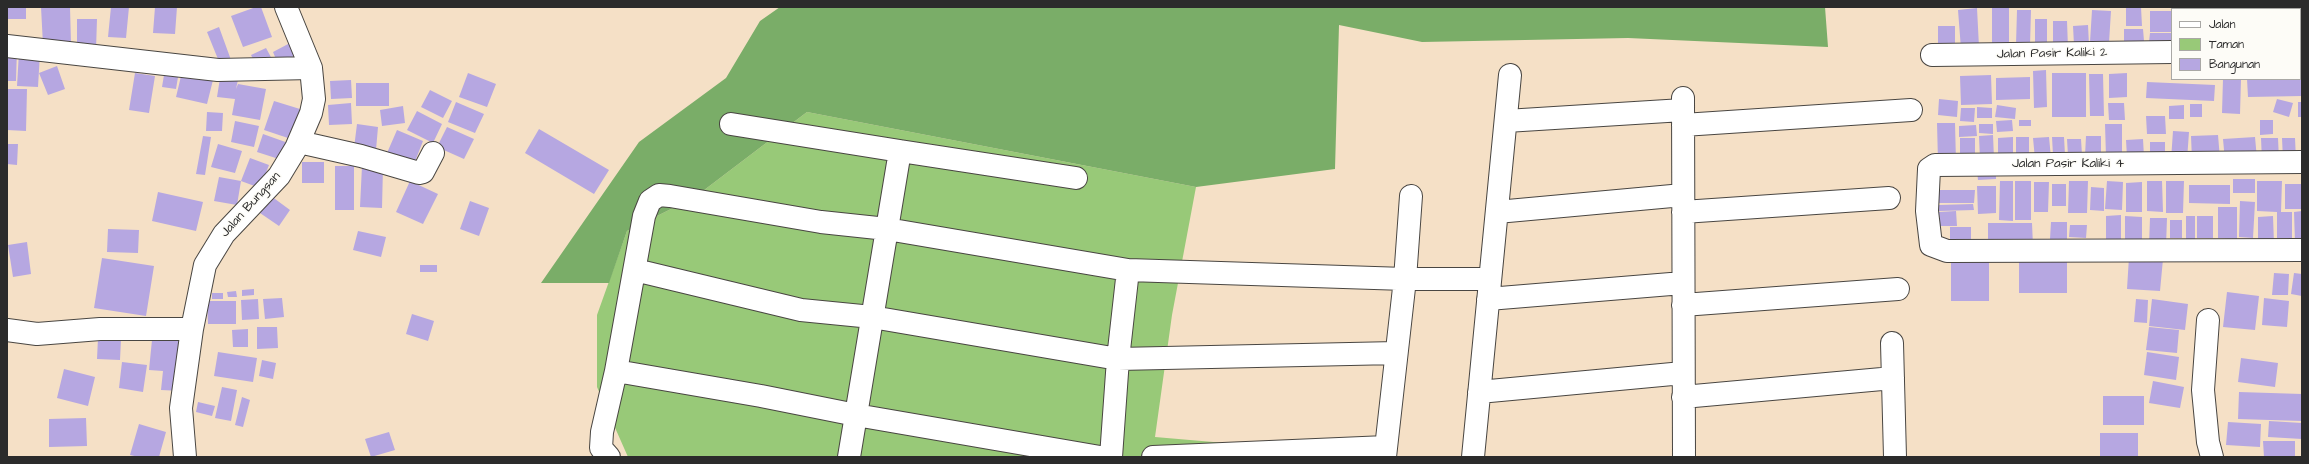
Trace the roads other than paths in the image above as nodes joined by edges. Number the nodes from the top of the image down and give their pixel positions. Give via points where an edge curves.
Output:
1 (286, 7) edge
2 (7, 46) edge
3 (2171, 52) edge
4 (1932, 55) dead end
5 (311, 68) junction
6 (1510, 75) dead end
7 (1912, 110) dead end
8 (1683, 111) junction
9 (1506, 121) junction
10 (732, 124) dead end
11 (299, 142) junction
12 (900, 151) junction
13 (433, 153) dead end
14 (2302, 162) edge
15 (1076, 178) dead end
16 (1411, 196) dead end
17 (1889, 198) dead end
18 (1683, 204) junction
19 (1497, 212) junction
20 (887, 229) junction
21 (2302, 250) edge
22 (635, 270) junction
23 (1128, 270) junction
24 (1405, 279) junction
25 (1683, 283) junction
26 (1489, 289) junction
27 (1898, 289) dead end
28 (1683, 305) junction
29 (872, 317) junction
30 (2208, 320) dead end
31 (192, 329) junction
32 (7, 330) edge
33 (1892, 343) dead end
34 (1396, 353) junction
35 (1118, 360) junction
36 (616, 371) junction
37 (1683, 373) junction
38 (1893, 378) junction
39 (1479, 392) junction
40 (1683, 397) junction
41 (856, 415) junction
42 (1385, 452) edge
43 (185, 457) edge
44 (610, 457) edge
45 (849, 457) edge
46 (1100, 457) edge
47 (1111, 457) edge
48 (1153, 457) edge
49 (1473, 457) edge
50 (1684, 457) edge
51 (1895, 457) edge
52 (2212, 457) edge

1 - 5 street, Jalan Bungsan
2 - 5 street via 218,70
3 - 4 street, Jalan Pasir Kaliki 2
5 - 11 street, Jalan Bungsan via 314,99 311,114
6 - 9 street
7 - 8 street
8 - 9 street
8 - 18 street
9 - 19 street
10 - 12 street
11 - 13 street via 419,173 423,172
11 - 31 street, Jalan Bungsan via 279,176 224,234 206,265
12 - 15 street
12 - 20 street
14 - 21 street, Jalan Pasir Kaliki 4 via 1935,165 1929,169 1928,228 1931,245 1947,250
16 - 24 street
17 - 18 street
18 - 19 street
18 - 25 street
19 - 26 street
20 - 22 street via 821,222 659,196 650,201 644,216
20 - 23 street
20 - 29 street
22 - 29 street via 801,310
22 - 36 street
23 - 24 street
23 - 35 street
24 - 26 street
24 - 34 street
25 - 26 street
25 - 28 street
26 - 39 street
27 - 28 street
28 - 37 street
29 - 35 street
29 - 41 street
30 - 52 street via 2203,390
31 - 32 street via 100,329 37,334
31 - 43 street, Jalan Bungsan via 180,408
33 - 38 street
34 - 35 street
34 - 42 street
35 - 47 street
36 - 41 street
36 - 44 street via 600,442 601,448
37 - 39 street
37 - 40 street
38 - 40 street
38 - 51 street
39 - 49 street
40 - 50 street
41 - 45 street
41 - 46 street
42 - 48 street

